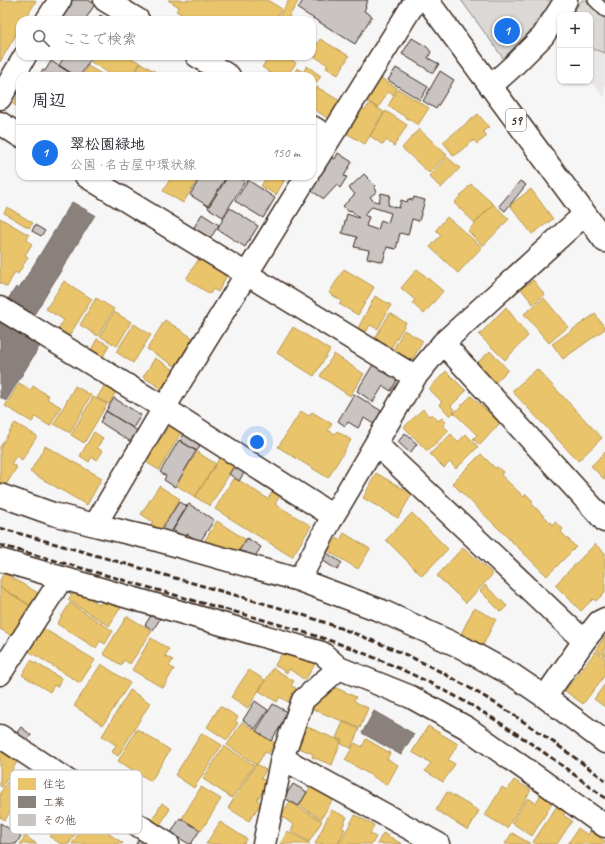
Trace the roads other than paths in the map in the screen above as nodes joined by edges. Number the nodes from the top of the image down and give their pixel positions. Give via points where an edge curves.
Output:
1 (60, 0) edge
2 (105, 0) edge
3 (416, 0) edge
4 (427, 0) edge
5 (566, 0) edge
6 (594, 0) edge
7 (605, 11) edge
8 (50, 16) edge
9 (131, 16) edge
10 (24, 60) edge
11 (203, 60) edge
12 (16, 72) edge
13 (16, 72) edge
14 (223, 72) edge
15 (491, 86) junction
16 (0, 98) edge
17 (0, 124) edge
18 (321, 132) edge
19 (16, 134) edge
20 (316, 151) edge
21 (93, 180) edge
22 (305, 180) edge
23 (585, 214) junction
24 (605, 240) edge
25 (247, 274) junction
26 (0, 308) edge
27 (443, 343) junction
28 (415, 377) junction
29 (164, 408) junction
30 (376, 444) junction
31 (0, 495) edge
32 (333, 516) junction
33 (605, 521) edge
34 (95, 525) junction
35 (0, 560) edge
36 (62, 578) junction
37 (299, 580) junction
38 (605, 618) edge
39 (584, 642) junction
40 (339, 668) junction
41 (0, 674) edge
42 (545, 697) junction
43 (0, 736) edge
44 (605, 742) edge
45 (282, 758) junction
46 (51, 770) edge
47 (605, 826) edge
48 (142, 828) edge
49 (168, 844) edge
50 (264, 844) edge
51 (438, 844) edge

1 - 8 street
2 - 9 street
3 - 18 street
4 - 15 street, 59
5 - 15 street via 543,36
6 - 7 lane
10 - 13 street
11 - 14 street
12 - 16 street
15 - 23 street, 59
17 - 19 street
18 - 20 street
21 - 25 street
22 - 25 street
23 - 24 street, 59
23 - 27 street
25 - 28 street
25 - 29 street
26 - 29 street
27 - 28 street
27 - 33 street
28 - 30 street
29 - 32 street
29 - 34 street
30 - 32 street
30 - 39 street
31 - 34 street
32 - 37 street
34 - 37 street
35 - 36 street
36 - 40 street via 322,654
36 - 41 street
37 - 42 street via 382,611 463,648 514,676
38 - 39 street
39 - 42 street
40 - 45 street via 303,700
40 - 47 street via 410,697 467,728
42 - 44 street
43 - 46 street
45 - 50 street
45 - 51 street
48 - 49 street

